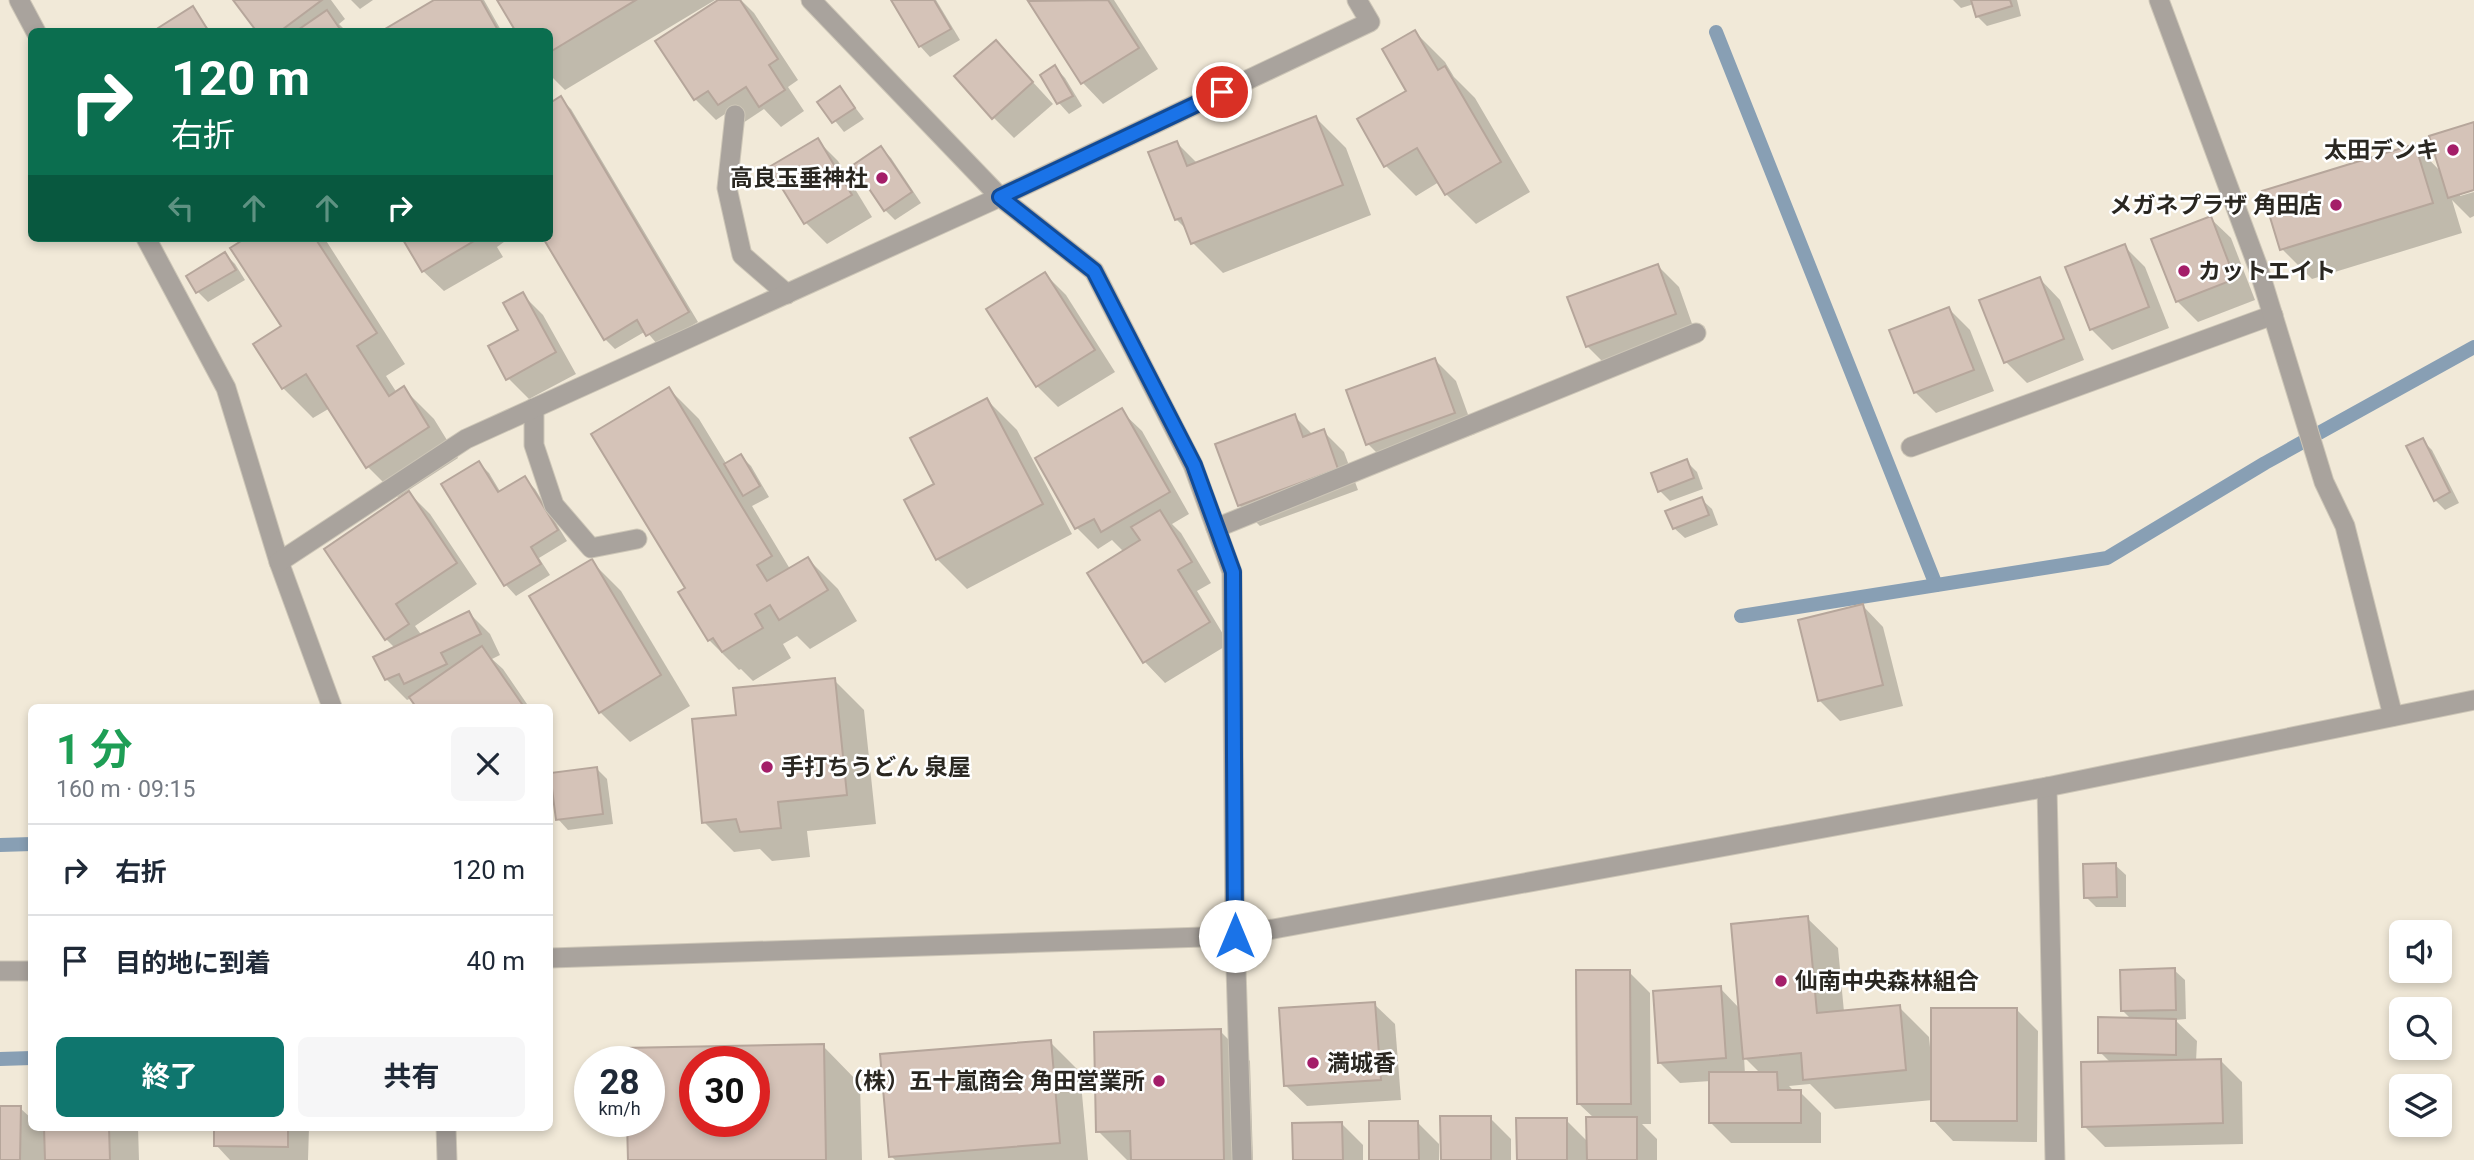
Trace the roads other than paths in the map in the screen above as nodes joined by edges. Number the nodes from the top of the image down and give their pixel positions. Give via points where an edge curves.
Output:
1 (19, 0) edge
2 (811, 0) edge
3 (1357, 0) edge
4 (2159, 0) edge
5 (34, 28) edge
6 (735, 115) dead end
7 (1000, 197) junction
8 (148, 242) edge
9 (787, 294) junction
10 (2273, 315) junction
11 (1696, 333) dead end
12 (534, 408) junction
13 (1911, 447) dead end
14 (1216, 528) junction
15 (638, 539) dead end
16 (279, 562) junction
17 (2474, 700) edge
18 (331, 704) edge
19 (2393, 716) junction
20 (2048, 787) junction
21 (1235, 936) junction
22 (553, 958) edge
23 (0, 971) edge
24 (28, 971) edge
25 (446, 1131) edge
26 (447, 1160) edge
27 (1242, 1160) edge
28 (2055, 1160) edge

1 - 5 street
2 - 7 street
3 - 7 street via 1370,22
4 - 10 street
6 - 9 street via 727,188 742,255
7 - 9 street
7 - 14 street via 1094,271 1194,465
8 - 16 street via 226,387
9 - 12 street
10 - 13 street
10 - 19 street via 2323,482 2345,526
11 - 14 street
12 - 15 street via 534,445 554,505 591,548
12 - 16 street via 466,439
14 - 21 street via 1233,572
16 - 18 street
17 - 19 street
19 - 20 street
20 - 21 street
20 - 28 street
21 - 22 street
21 - 27 street
23 - 24 street
25 - 26 street

